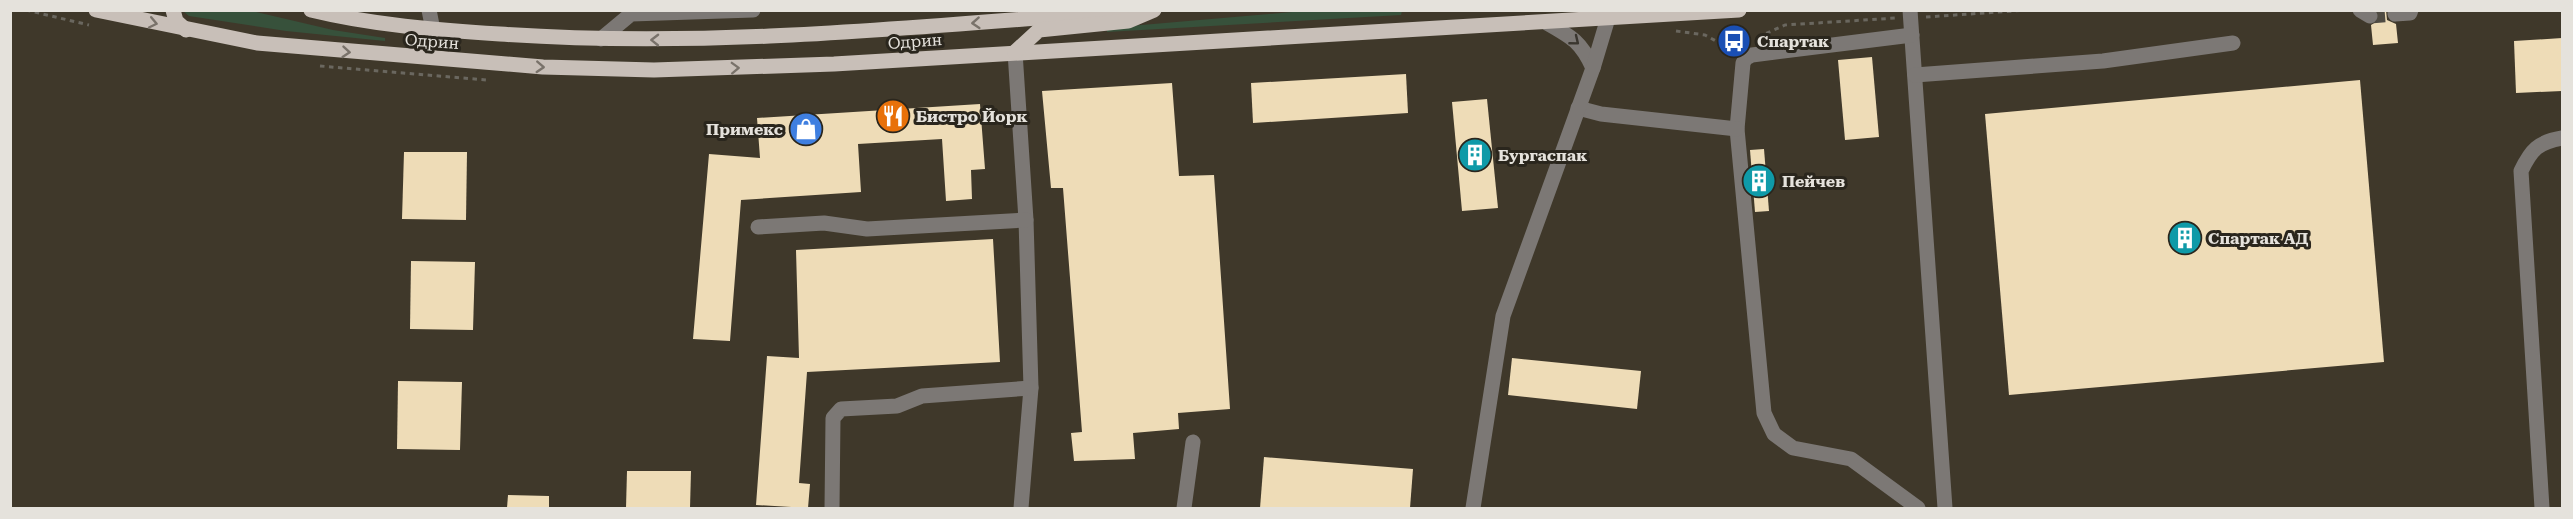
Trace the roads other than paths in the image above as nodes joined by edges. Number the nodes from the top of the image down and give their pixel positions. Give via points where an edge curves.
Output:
1 (96, 10) edge
2 (173, 10) edge
3 (311, 10) edge
4 (429, 10) edge
5 (753, 10) edge
6 (1139, 10) edge
7 (1154, 10) edge
8 (1739, 10) edge
9 (1910, 10) edge
10 (2411, 10) edge
11 (127, 13) edge
12 (1607, 13) edge
13 (2395, 14) dead end
14 (1547, 23) junction
15 (186, 30) junction
16 (434, 30) junction
17 (1912, 35) junction
18 (601, 39) junction
19 (2233, 43) dead end
20 (1016, 52) junction
21 (1593, 68) junction
22 (1915, 75) junction
23 (1578, 108) junction
24 (1737, 129) junction
25 (2562, 138) edge
26 (1026, 220) junction
27 (759, 227) dead end
28 (1031, 388) junction
29 (1193, 442) dead end
30 (832, 508) edge
31 (1021, 508) edge
32 (1184, 508) edge
33 (1473, 508) edge
34 (1918, 508) edge
35 (1945, 508) edge
36 (2542, 508) edge

1 - 11 main road, Одрин
2 - 15 main road via 176,21
3 - 16 main road, Одрин
4 - 16 lane
5 - 18 lane via 631,14
6 -> 18 main road, Одрин via 758,37
7 - 20 main road via 1128,21 1039,30
8 - 12 main road, Одрин
9 - 17 lane
10 - 13 lane
11 -> 15 main road, Одрин
12 - 14 main road, Одрин
12 - 21 lane
14 - 20 main road, Одрин
14 -> 21 lane via 1574,38 1584,48
15 -> 20 main road, Одрин via 325,50 565,68 733,69
16 - 18 main road, Одрин
17 - 22 lane
17 - 24 lane via 1746,58
19 - 22 lane via 2103,61
20 - 26 lane
21 - 23 lane
22 - 35 lane
23 - 24 lane
23 - 33 lane via 1503,316
24 - 34 lane via 1764,413 1774,434 1793,448 1851,459
25 - 36 lane via 2531,151 2521,171
26 - 27 lane via 867,229 824,223
26 - 28 lane
28 - 30 lane via 922,396 897,406 841,409 833,418
28 - 31 lane
29 - 32 lane

